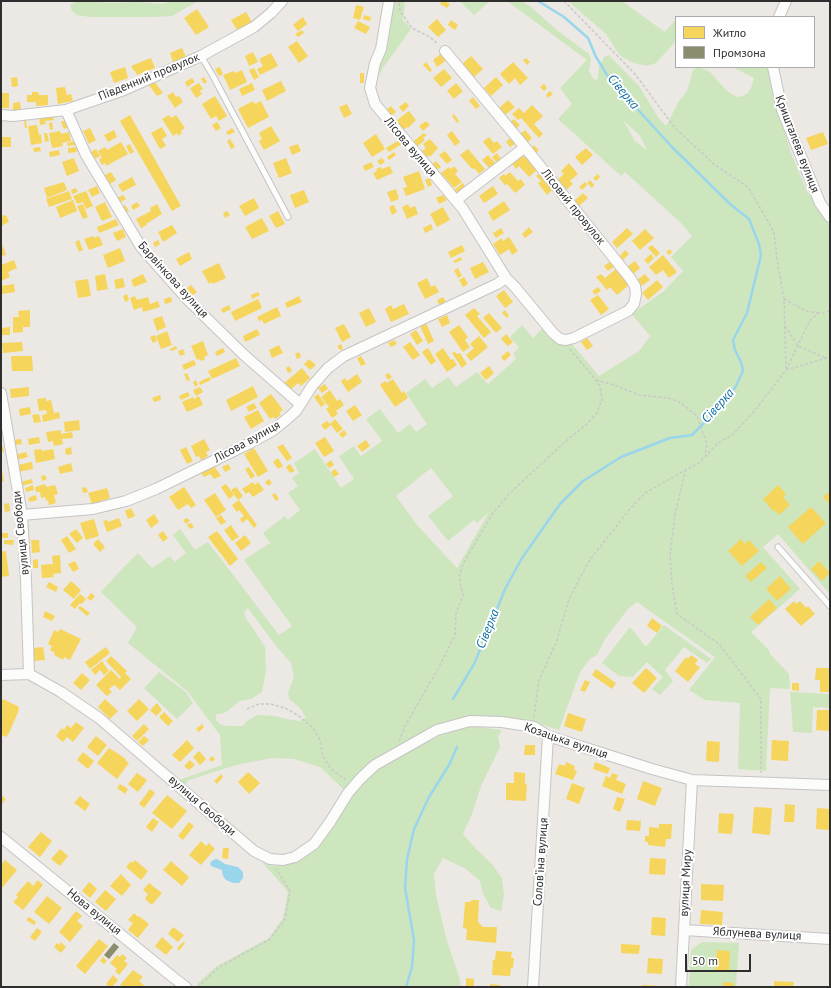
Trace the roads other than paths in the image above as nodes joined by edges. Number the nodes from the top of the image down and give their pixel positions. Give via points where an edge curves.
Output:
1 (282, 1) edge
2 (389, 1) edge
3 (786, 1) edge
4 (779, 16) edge
5 (445, 51) road end
6 (201, 56) junction
7 (773, 68) edge
8 (66, 110) junction
9 (1, 115) edge
10 (524, 148) junction
11 (456, 201) junction
12 (288, 217) dead end
13 (830, 217) edge
14 (506, 278) junction
15 (560, 339) joint
16 (1, 393) edge
17 (300, 404) junction
18 (22, 515) junction
19 (778, 547) dead end
20 (830, 606) edge
21 (1, 674) edge
22 (29, 674) junction
23 (548, 736) junction
24 (692, 780) junction
25 (830, 785) edge
26 (1, 837) edge
27 (270, 859) joint
28 (684, 930) junction
29 (830, 938) edge
30 (186, 987) edge
31 (533, 987) edge
32 (681, 987) edge

1 - 6 street, Південний провулок via 254,27
2 - 11 street, Лісова вулиця via 381,49 370,88 372,97 375,104
3 - 4 street
5 - 10 street, Лісовий провулок
6 - 8 street, Південний провулок via 124,90
6 - 12 lane
7 - 13 street, Кришталева вулиця via 782,110 820,203
8 - 9 street, Південний провулок
8 - 17 street, Барвінкова вулиця via 86,155 141,246 187,299 243,354
10 - 11 street
10 - 15 street, Лісовий провулок via 635,286 634,304 628,311 574,338
11 - 14 street, Лісова вулиця
14 - 15 street, Лісова вулиця
14 - 17 street, Лісова вулиця via 344,356 328,368
16 - 18 street, вулиця Свободи
17 - 18 street, Лісова вулиця via 272,431 156,489 126,501 93,509
18 - 22 street, вулиця Свободи
19 - 20 lane
21 - 22 street, вулиця Свободи
22 - 27 street, вулиця Свободи via 99,718 254,851
23 - 24 street, Козацька вулиця
23 - 27 street, Козацька вулиця via 534,727 502,722 470,721 437,730 375,765 354,785 314,844 295,857 283,860
23 - 31 street, Соловʼїна вулиця
24 - 25 street, Козацька вулиця
24 - 28 street, вулиця Миру
26 - 30 street, Нова вулиця
28 - 29 street, Яблунева вулиця
28 - 32 street, вулиця Миру

